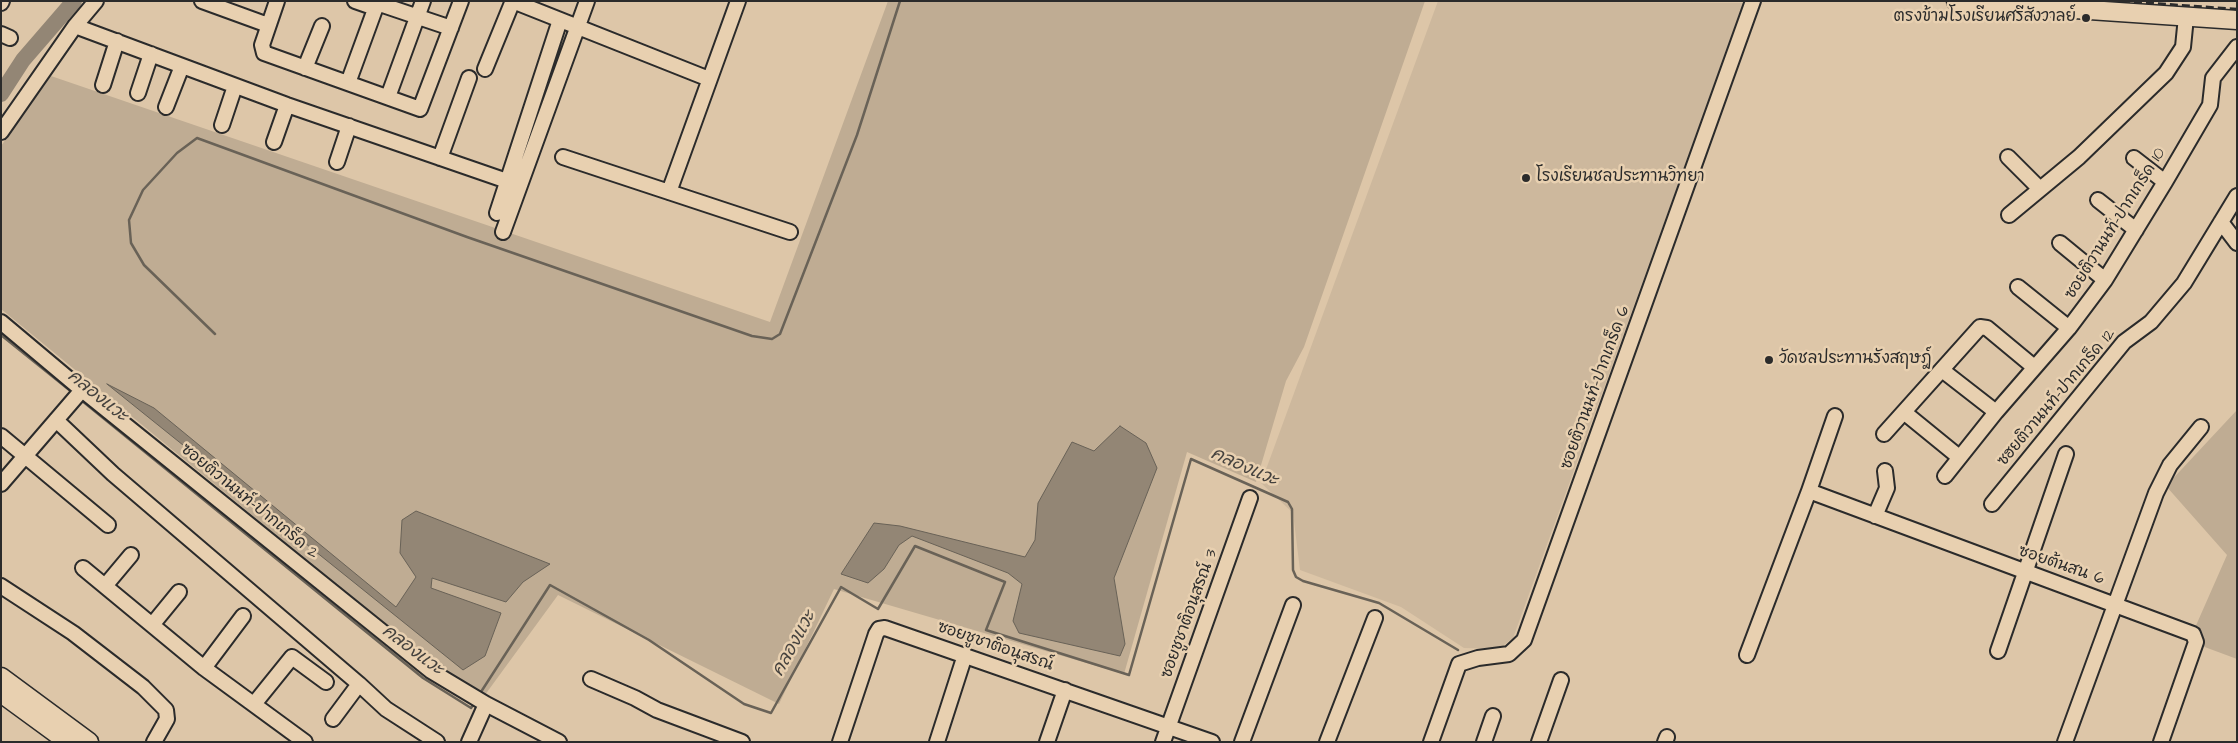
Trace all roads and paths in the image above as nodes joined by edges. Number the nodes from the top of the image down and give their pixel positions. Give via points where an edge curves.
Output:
1 (96, 1) edge
2 (202, 1) edge
3 (277, 1) edge
4 (355, 1) edge
5 (423, 1) edge
6 (461, 1) edge
7 (586, 1) edge
8 (738, 1) edge
9 (1753, 1) edge
10 (1956, 1) edge
11 (377, 4) edge
12 (417, 17) junction
13 (2186, 17) junction
14 (560, 20) junction
15 (2237, 20) edge
16 (268, 25) junction
17 (75, 26) junction
18 (322, 26) dead end
19 (577, 27) junction
20 (451, 28) junction
21 (116, 41) junction
22 (2237, 47) edge
23 (151, 54) junction
24 (182, 66) junction
25 (306, 68) junction
26 (486, 69) dead end
27 (469, 78) dead end
28 (709, 79) junction
29 (348, 83) junction
30 (103, 85) dead end
31 (235, 86) junction
32 (138, 93) dead end
33 (388, 97) junction
34 (287, 105) junction
35 (166, 107) dead end
36 (222, 126) dead end
37 (349, 126) junction
38 (1, 132) edge
39 (274, 142) dead end
40 (563, 157) dead end
41 (2008, 157) dead end
42 (440, 158) junction
43 (2134, 158) dead end
44 (337, 162) dead end
45 (507, 181) junction
46 (2165, 182) junction
47 (2040, 189) junction
48 (669, 192) junction
49 (2237, 196) edge
50 (2098, 200) dead end
51 (497, 214) dead end
52 (2009, 215) dead end
53 (2222, 222) junction
54 (2136, 230) junction
55 (503, 232) dead end
56 (790, 232) dead end
57 (2060, 243) dead end
58 (2237, 243) edge
59 (2105, 280) junction
60 (2018, 287) dead end
61 (1, 322) edge
62 (2069, 328) junction
63 (2034, 367) junction
64 (1942, 370) junction
65 (78, 394) junction
66 (1996, 412) junction
67 (1905, 413) junction
68 (1835, 416) dead end
69 (56, 420) junction
70 (2201, 427) dead end
71 (1884, 434) dead end
72 (1, 436) edge
73 (2066, 454) dead end
74 (26, 455) junction
75 (1959, 457) junction
76 (1885, 471) dead end
77 (1945, 476) dead end
78 (1, 484) edge
79 (1810, 492) junction
80 (1250, 498) dead end
81 (1992, 504) dead end
82 (1875, 516) junction
83 (108, 525) dead end
84 (132, 555) dead end
85 (83, 568) dead end
86 (2026, 573) junction
87 (1, 577) edge
88 (1, 586) edge
89 (104, 586) junction
90 (179, 592) dead end
91 (31, 597) dead end
92 (2116, 604) junction
93 (1293, 605) dead end
94 (243, 616) dead end
95 (1375, 618) dead end
96 (152, 625) junction
97 (1998, 651) dead end
98 (965, 655) junction
99 (1747, 655) dead end
100 (204, 668) junction
101 (1, 677) edge
102 (591, 679) dead end
103 (1561, 680) dead end
104 (326, 682) dead end
105 (359, 684) junction
106 (1065, 690) junction
107 (1, 693) edge
108 (480, 700) junction
109 (254, 704) junction
110 (1493, 716) dead end
111 (333, 719) dead end
112 (1169, 726) junction
113 (710, 737) edge
114 (68, 742) edge
115 (89, 742) edge
116 (154, 742) edge
117 (305, 742) edge
118 (437, 742) edge
119 (469, 742) edge
120 (559, 742) edge
121 (742, 742) edge
122 (840, 742) edge
123 (936, 742) edge
124 (1047, 742) edge
125 (1163, 742) edge
126 (1212, 742) edge
127 (1242, 742) edge
128 (1327, 742) edge
129 (1431, 742) edge
130 (1484, 742) edge
131 (1538, 742) edge
132 (2065, 742) edge
133 (2161, 742) edge

1 - 17 street
2 - 16 street
3 - 16 street
4 - 11 street
5 - 12 street
6 - 20 street
7 - 19 street
8 - 28 street
9 - 129 street, ซอยติวานนท์-ปากเกร็ด 6 via 1524,640 1508,654 1459,664
10 - 13 main road
11 - 12 street
11 - 29 street
12 - 20 street
12 - 33 street
13 - 15 main road
13 - 47 street via 2183,47 2166,73 2079,157
14 - 19 street
14 - 26 street via 512,3
14 - 45 street
16 - 25 street via 262,45 264,53
17 - 21 street
17 - 38 street
18 - 25 street
19 - 28 street
19 - 55 street
20 - 33 street via 420,109
21 - 23 street
21 - 30 street
22 - 46 street, ซอยติวานนท์-ปากเกร็ด 10 via 2213,78 2210,105
23 - 24 street
23 - 32 street
24 - 31 street
24 - 35 street
25 - 29 street
27 - 42 street
28 - 48 street
29 - 33 street
31 - 34 street
31 - 36 street
34 - 37 street
34 - 39 street
37 - 42 street
37 - 44 street
40 - 48 street
41 - 47 street
42 - 45 street
43 - 46 street
45 - 51 street
46 - 54 street, ซอยติวานนท์-ปากเกร็ด 10
47 - 52 street
48 - 56 street
49 - 53 street, ซฮยติวานนท์-ปากเกร็ด 12
50 - 54 street
53 - 58 street
53 - 81 street, ซฮยติวานนท์-ปากเกร็ด 12 via 2184,283 2151,322 2124,342
54 - 59 street, ซอยติวานนท์-ปากเกร็ด 10
57 - 59 street
59 - 62 street, ซอยติวานนท์-ปากเกร็ด 10
60 - 62 street
61 - 65 street, ซอยติวานนท์-ปากเกร็ด 2
62 - 63 street, ซอยติวานนท์-ปากเกร็ด 10
63 - 64 street via 1982,326
63 - 66 street, ซอยติวานนท์-ปากเกร็ด 10
64 - 66 street
64 - 67 street
65 - 69 street
65 - 108 street, ซอยติวานนท์-ปากเกร็ด 2 via 431,671
66 - 75 street, ซอยติวานนท์-ปากเกร็ด 10
67 - 71 street
67 - 75 street
68 - 79 street
69 - 74 street
69 - 105 street via 113,474
70 - 92 street via 2170,465 2156,493
72 - 74 street
73 - 86 street
74 - 78 street
74 - 83 street
75 - 77 street, ซอยติวานนท์-ปากเกร็ด 10
76 - 82 street via 1887,488
79 - 82 street, ซอยต้นสน 6
79 - 99 street
80 - 112 street, ซอยชูชาติอนุสรณ์ 3
82 - 86 street, ซอยต้นสน 6
84 - 89 street
85 - 89 street
86 - 92 street, ซอยต้นสน 6
86 - 97 street
87 - 91 street
88 - 116 street via 73,633 143,687 166,710 166,719
89 - 96 street
90 - 96 street
92 - 132 street
92 - 133 street, ซอยต้นสน 6 via 2193,634 2196,638
93 - 127 street
94 - 100 street
95 - 128 street
96 - 100 street
98 - 106 street, ซอยชูชาติอนุสรณ์
98 - 122 street, ซอยชูชาติอนุสรณ์ via 885,628 879,629
98 - 123 street
100 - 109 street
101 - 115 main road
102 - 113 street
103 - 131 street
104 - 109 street via 292,658
105 - 111 street
105 - 118 street via 386,709
106 - 112 street, ซอยชูชาติอนุสรณ์
106 - 124 street
107 - 114 main road
108 - 119 street
108 - 120 street, ซอยติวานนท์-ปากเกร็ด 2
109 - 117 street
110 - 130 street
112 - 125 street, ซอยชูชาติอนุสรณ์ 3
112 - 126 street, ซอยชูชาติอนุสรณ์
113 - 121 street

